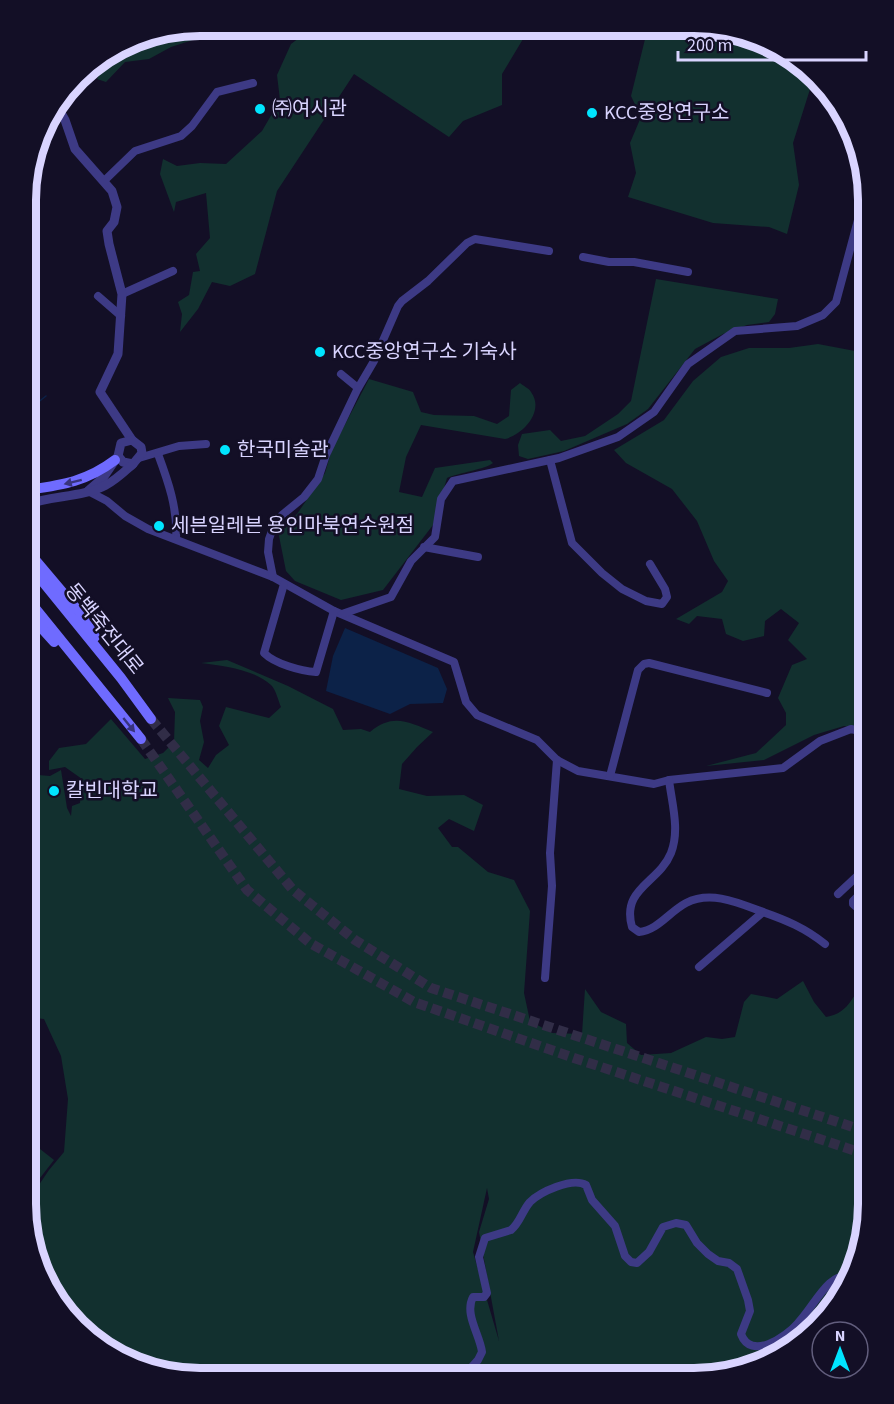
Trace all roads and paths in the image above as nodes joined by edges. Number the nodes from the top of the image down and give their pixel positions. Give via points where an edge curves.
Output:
1 (253, 84) dead end
2 (61, 113) edge
3 (104, 181) junction
4 (858, 220) edge
5 (549, 251) dead end
6 (583, 257) dead end
7 (173, 271) dead end
8 (688, 272) dead end
9 (122, 294) junction
10 (98, 296) dead end
11 (121, 316) junction
12 (340, 374) dead end
13 (358, 388) junction
14 (132, 440) junction
15 (206, 444) dead end
16 (158, 454) junction
17 (116, 458) junction
18 (550, 460) junction
19 (136, 461) junction
20 (36, 488) edge
21 (88, 491) junction
22 (36, 501) edge
23 (176, 539) junction
24 (424, 547) junction
25 (478, 557) dead end
26 (36, 561) edge
27 (650, 564) dead end
28 (36, 573) edge
29 (273, 577) junction
30 (284, 584) junction
31 (36, 610) edge
32 (338, 613) junction
33 (36, 622) edge
34 (121, 678) junction
35 (767, 693) dead end
36 (110, 702) junction
37 (151, 719) tunnel mouth
38 (858, 731) edge
39 (141, 739) tunnel mouth
40 (557, 760) junction
41 (610, 776) junction
42 (669, 780) junction
43 (858, 875) edge
44 (838, 894) dead end
45 (858, 896) edge
46 (858, 908) edge
47 (763, 912) junction
48 (825, 944) dead end
49 (699, 967) dead end
50 (545, 978) dead end
51 (840, 1277) edge
52 (471, 1368) edge

1 - 3 street via 217,92 182,136 135,151
2 - 3 street via 75,149
3 - 9 street via 117,207 108,231
4 - 18 street via 836,302 823,315 796,326 735,331 688,364 654,412 618,437
5 - 13 street via 489,240 467,243 402,301
6 - 8 street
7 - 9 street
9 - 11 street
10 - 11 street
11 - 14 street via 118,354 100,392
12 - 13 street
13 - 29 street via 318,479 273,528 268,552
14 - 17 street via 121,443
14 - 19 street via 141,447
15 - 16 street via 179,446
16 - 19 street
16 - 23 street via 177,520
17 - 19 street
17 -> 20 main road via 80,481
17 - 21 street via 103,478
18 - 24 street via 453,481 441,499 435,537
18 - 27 street via 572,543 622,589 662,604 667,597 665,589
19 - 21 street via 106,486
21 - 22 street
21 - 23 street via 141,525
23 - 29 street
24 - 25 street
24 - 32 street via 411,561 391,597
26 - 34 main road via 80,613
28 - 34 main road, 동백죽전대로
29 - 30 street
30 - 32 street
30 - 32 street via 264,653 269,658 316,672
31 - 36 main road, 동백죽전대로
32 - 40 street via 454,662 466,702 477,715 537,740
33 - 36 main road
34 - 37 main road, 동백죽전대로
35 - 41 street via 644,664 638,670
36 -> 39 main road, 동백죽전대로
38 - 42 street via 851,729 820,741 783,768
40 - 41 street via 578,771
40 - 50 street
41 - 42 street via 654,784
42 - 47 street via 676,832 671,854 632,901 632,927 639,932 649,931 684,904 703,898 735,900
43 - 44 street
45 - 46 street via 853,904
47 - 48 street via 784,918
47 - 49 street
51 - 52 street via 828,1284 792,1329 764,1346 749,1345 741,1334 750,1305 734,1265 712,1258 686,1225 676,1223 663,1227 645,1257 631,1262 625,1256 615,1226 592,1200 586,1185 577,1181 567,1183 531,1201 511,1230 485,1238 479,1257 487,1293 470,1301 482,1353

